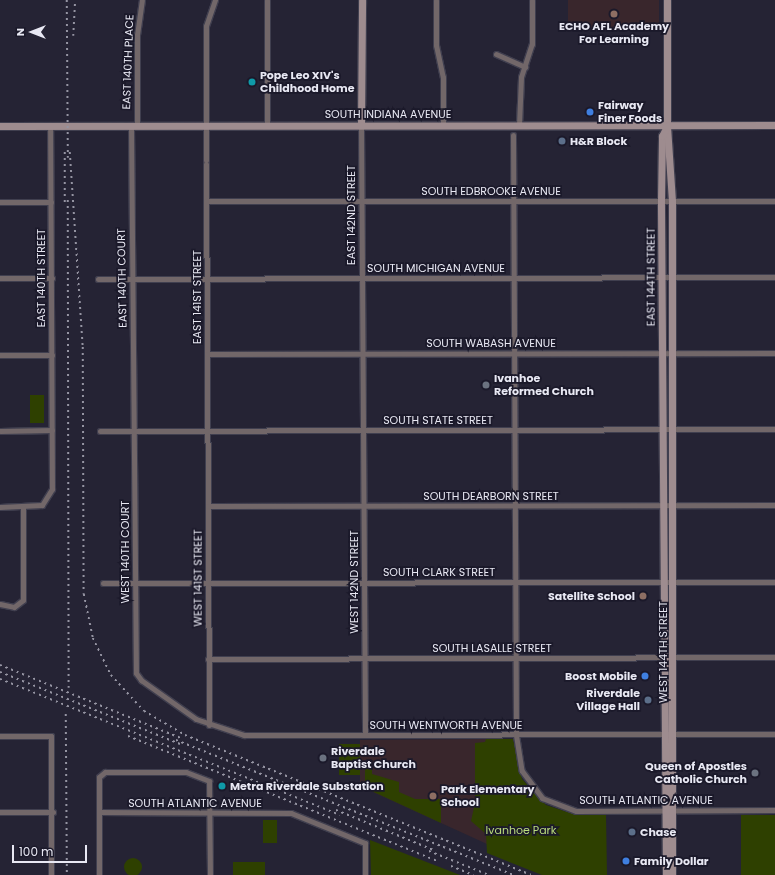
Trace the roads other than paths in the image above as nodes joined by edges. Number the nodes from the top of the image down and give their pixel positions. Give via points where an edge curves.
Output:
1 (142, 0) edge
2 (215, 0) edge
3 (267, 0) edge
4 (362, 0) edge
5 (436, 0) edge
6 (532, 0) edge
7 (667, 0) edge
8 (496, 54) dead end
9 (524, 67) junction
10 (267, 125) junction
11 (361, 125) junction
12 (443, 125) junction
13 (519, 125) junction
14 (775, 125) edge
15 (0, 126) edge
16 (50, 126) junction
17 (134, 126) junction
18 (206, 126) junction
19 (667, 126) junction
20 (514, 135) dead end
21 (206, 201) junction
22 (362, 201) junction
23 (514, 201) junction
24 (661, 201) junction
25 (672, 201) junction
26 (775, 201) edge
27 (0, 202) edge
28 (51, 202) junction
29 (662, 277) junction
30 (673, 277) junction
31 (775, 277) edge
32 (0, 278) edge
33 (52, 278) junction
34 (132, 278) junction
35 (206, 278) junction
36 (362, 278) junction
37 (514, 278) junction
38 (98, 279) dead end
39 (514, 353) junction
40 (662, 353) junction
41 (673, 353) junction
42 (775, 353) edge
43 (207, 354) junction
44 (362, 354) junction
45 (0, 355) edge
46 (52, 355) junction
47 (663, 429) junction
48 (673, 429) junction
49 (775, 429) edge
50 (52, 430) junction
51 (363, 430) junction
52 (514, 430) junction
53 (0, 431) edge
54 (100, 431) dead end
55 (134, 431) junction
56 (207, 431) junction
57 (663, 505) junction
58 (673, 505) junction
59 (775, 505) edge
60 (208, 506) junction
61 (364, 506) junction
62 (515, 506) junction
63 (0, 507) edge
64 (23, 507) junction
65 (103, 582) dead end
66 (135, 582) junction
67 (208, 582) junction
68 (364, 582) junction
69 (515, 582) junction
70 (663, 582) junction
71 (673, 582) junction
72 (775, 582) edge
73 (0, 604) edge
74 (775, 657) edge
75 (516, 658) junction
76 (664, 658) junction
77 (674, 658) junction
78 (208, 659) junction
79 (364, 659) junction
80 (136, 673) joint
81 (209, 724) junction
82 (665, 734) junction
83 (674, 734) junction
84 (775, 734) edge
85 (365, 735) junction
86 (516, 735) junction
87 (0, 736) edge
88 (665, 810) junction
89 (674, 810) junction
90 (775, 810) edge
91 (0, 812) edge
92 (53, 812) junction
93 (100, 812) junction
94 (210, 813) junction
95 (669, 874) edge
96 (51, 875) edge
97 (99, 875) edge
98 (210, 875) edge
99 (365, 875) edge

1 - 17 street, EAST 140TH PLACE via 137,35
2 - 18 street, EAST 141ST STREET via 206,26
3 - 10 street
4 - 11 street, EAST 142ND STREET
5 - 12 street via 436,45 443,76
6 - 9 street via 532,44
7 - 19 street, EAST 144TH STREET
8 - 9 street
9 - 13 street via 520,86
10 - 11 street, SOUTH INDIANA AVENUE
10 - 18 street, SOUTH INDIANA AVENUE
11 - 12 street, SOUTH INDIANA AVENUE
11 - 22 street, EAST 142ND STREET
12 - 13 street, SOUTH INDIANA AVENUE
13 - 19 street, SOUTH INDIANA AVENUE
14 - 19 street, SOUTH INDIANA AVENUE
15 - 16 street, SOUTH INDIANA AVENUE
16 - 17 street, SOUTH INDIANA AVENUE
16 - 28 street, EAST 140TH STREET
17 - 18 street, SOUTH INDIANA AVENUE
17 - 34 street, EAST 140TH COURT via 131,164
18 - 21 street, EAST 141ST STREET
19 - 24 street, EAST 144TH STREET via 662,136
19 - 25 street, EAST 144TH STREET
20 - 23 street, SOUTH ATLANTIC AVENUE
21 - 22 street, SOUTH EDBROOKE AVENUE
21 - 35 street, EAST 141ST STREET
22 - 23 street, SOUTH EDBROOKE AVENUE
22 - 36 street, EAST 142ND STREET
23 - 24 street, SOUTH EDBROOKE AVENUE
23 - 37 street, SOUTH ATLANTIC AVENUE
24 - 25 street, SOUTH EDBROOKE AVENUE
24 - 29 street, EAST 144TH STREET
25 - 26 street, SOUTH EDBROOKE AVENUE
25 - 30 street, EAST 144TH STREET
27 - 28 street
28 - 33 street, EAST 140TH STREET
29 - 30 street, SOUTH MICHIGAN AVENUE
29 - 37 street, SOUTH MICHIGAN AVENUE
29 - 40 street, EAST 144TH STREET
30 - 31 street, SOUTH MICHIGAN AVENUE
30 - 41 street, EAST 144TH STREET
32 - 33 street
33 - 46 street, EAST 140TH STREET
34 - 35 street, SOUTH MICHIGAN AVENUE
34 - 38 street, SOUTH MICHIGAN AVENUE
34 - 55 street, EAST 140TH COURT
35 - 36 street, SOUTH MICHIGAN AVENUE
35 - 43 street, EAST 141ST STREET
36 - 37 street, SOUTH MICHIGAN AVENUE
36 - 44 street, EAST 142ND STREET
37 - 39 street, SOUTH ATLANTIC AVENUE
39 - 40 street, SOUTH WABASH AVENUE
39 - 44 street, SOUTH WABASH AVENUE
39 - 52 street, SOUTH ATLANTIC AVENUE
40 - 41 street, SOUTH WABASH AVENUE
40 - 47 street, EAST 144TH STREET
41 - 42 street, SOUTH WABASH AVENUE
41 - 48 street, EAST 144TH STREET
43 - 44 street, SOUTH WABASH AVENUE
43 - 56 street, EAST 141ST STREET
44 - 51 street, EAST 142ND STREET
45 - 46 street
46 - 50 street, EAST 140TH STREET
47 - 48 street, SOUTH STATE STREET
47 - 52 street, SOUTH STATE STREET
47 - 57 street, WEST 144TH STREET
48 - 49 street, SOUTH STATE STREET
48 - 58 street, WEST 144TH STREET
50 - 53 street
50 - 64 street, EAST 140TH STREET via 53,481 48,501
51 - 52 street, SOUTH STATE STREET
51 - 56 street, SOUTH STATE STREET
51 - 61 street, WEST 142ND STREET
52 - 62 street, SOUTH ATLANTIC AVENUE
54 - 55 street, SOUTH STATE STREET
55 - 56 street, SOUTH STATE STREET
55 - 66 street, WEST 140TH COURT
56 - 60 street, WEST 141ST STREET
57 - 58 street, SOUTH DEARBORN STREET
57 - 62 street, SOUTH DEARBORN STREET
57 - 70 street, WEST 144TH STREET
58 - 59 street, SOUTH DEARBORN STREET
58 - 71 street, WEST 144TH STREET
60 - 61 street, SOUTH DEARBORN STREET
60 - 67 street, WEST 141ST STREET
61 - 62 street, SOUTH DEARBORN STREET
61 - 68 street, WEST 142ND STREET
62 - 69 street, SOUTH ATLANTIC AVENUE
63 - 64 street
64 - 73 street via 24,597 17,606
65 - 66 street, SOUTH CLARK STREET
66 - 67 street, SOUTH CLARK STREET
66 - 80 street, WEST 140TH COURT
67 - 68 street, SOUTH CLARK STREET
67 - 78 street, WEST 141ST STREET
68 - 69 street, SOUTH CLARK STREET
68 - 79 street, WEST 142ND STREET
69 - 70 street, SOUTH CLARK STREET
69 - 75 street, SOUTH ATLANTIC AVENUE
70 - 71 street, SOUTH CLARK STREET
70 - 76 street, WEST 144TH STREET
71 - 72 street, SOUTH CLARK STREET
71 - 77 street, WEST 144TH STREET
74 - 77 street, SOUTH LASALLE STREET
75 - 76 street, SOUTH LASALLE STREET
75 - 79 street, SOUTH LASALLE STREET
75 - 86 street, SOUTH ATLANTIC AVENUE
76 - 77 street, SOUTH LASALLE STREET
76 - 82 street, WEST 144TH STREET
77 - 83 street, WEST 144TH STREET
78 - 79 street, SOUTH LASALLE STREET
78 - 81 street, WEST 141ST STREET
79 - 85 street, WEST 142ND STREET
80 - 81 street, SOUTH WENTWORTH AVENUE via 169,703
81 - 85 street, SOUTH WENTWORTH AVENUE via 244,735
82 - 83 street, SOUTH WENTWORTH AVENUE
82 - 86 street, SOUTH WENTWORTH AVENUE
82 - 88 street, WEST 144TH STREET
83 - 84 street, SOUTH WENTWORTH AVENUE
83 - 89 street, WEST 144TH STREET
85 - 86 street, SOUTH WENTWORTH AVENUE
86 - 88 street, SOUTH ATLANTIC AVENUE via 522,771 534,791 551,803 581,811
87 - 92 street via 51,736
88 - 89 street, SOUTH ATLANTIC AVENUE
88 - 95 street, WEST 144TH STREET
89 - 90 street, SOUTH ATLANTIC AVENUE
89 - 95 street, WEST 144TH STREET
91 - 92 street
92 - 96 street
93 - 94 street, SOUTH ATLANTIC AVENUE
93 - 94 street via 99,778 105,772 186,772 209,781
93 - 97 street
94 - 98 street
94 - 99 street, SOUTH ATLANTIC AVENUE via 291,813 365,843

